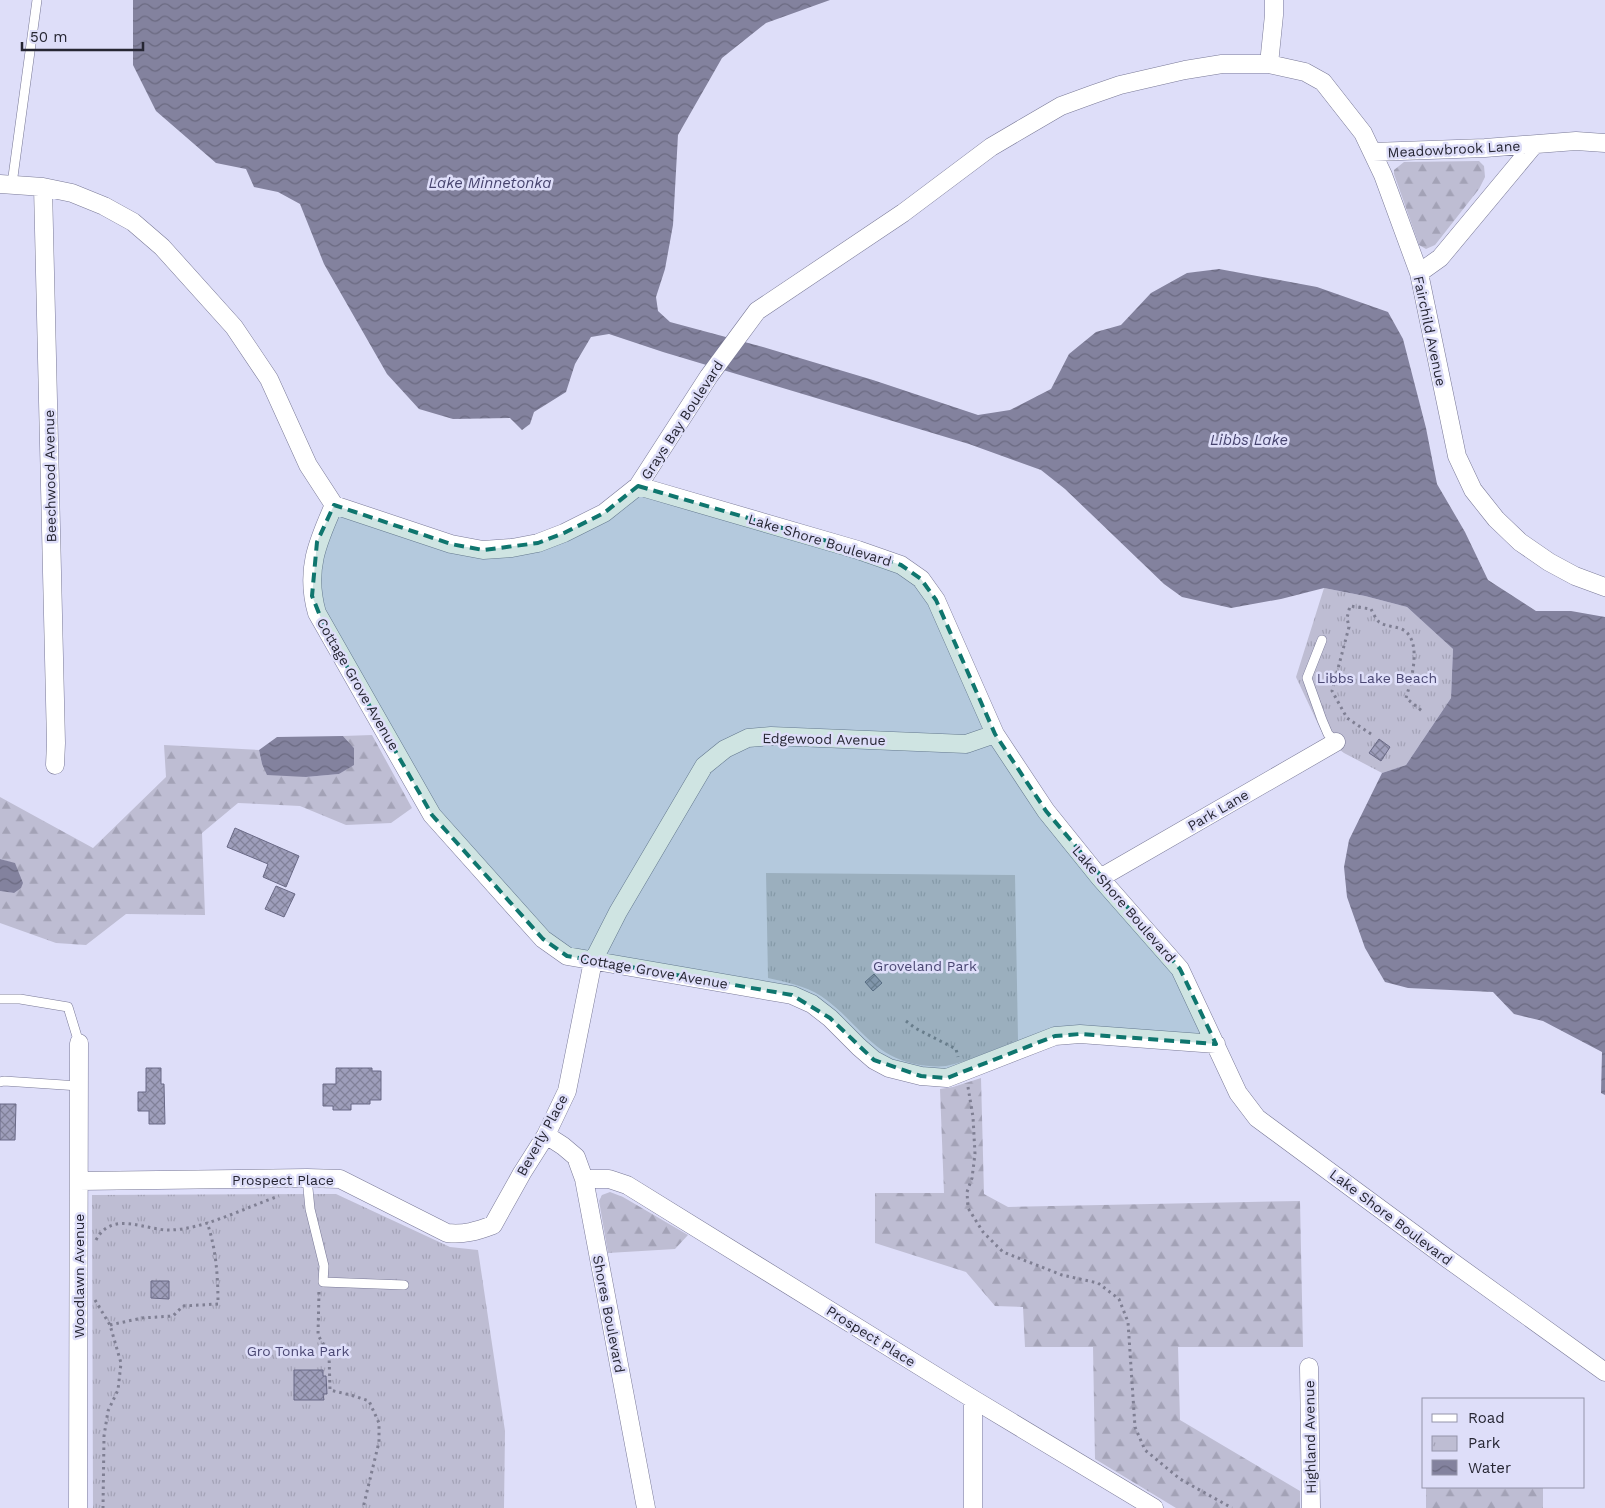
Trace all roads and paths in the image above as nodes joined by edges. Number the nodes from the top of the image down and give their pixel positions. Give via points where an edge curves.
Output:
1 (37, 0) edge
2 (1274, 0) edge
3 (1269, 64) junction
4 (1605, 143) edge
5 (1534, 144) junction
6 (1373, 152) junction
7 (6, 184) edge
8 (43, 187) junction
9 (1419, 273) junction
10 (638, 486) junction
11 (334, 505) junction
12 (1605, 587) edge
13 (1322, 640) dead end
14 (1422, 712) dead end
15 (995, 734) junction
16 (1371, 734) dead end
17 (1336, 742) joint
18 (55, 765) dead end
19 (1100, 878) junction
20 (593, 961) junction
21 (0, 999) edge
22 (906, 1021) dead end
23 (79, 1043) joint
24 (1216, 1044) junction
25 (961, 1064) dead end
26 (0, 1082) edge
27 (967, 1082) dead end
28 (79, 1086) junction
29 (546, 1136) junction
30 (307, 1178) junction
31 (584, 1179) junction
32 (79, 1181) junction
33 (288, 1194) dead end
34 (207, 1222) junction
35 (474, 1232) joint
36 (96, 1246) dead end
37 (323, 1282) junction
38 (404, 1285) dead end
39 (93, 1296) dead end
40 (110, 1325) junction
41 (1309, 1367) dead end
42 (1605, 1372) edge
43 (973, 1399) junction
44 (78, 1508) edge
45 (103, 1508) edge
46 (363, 1508) edge
47 (646, 1508) edge
48 (973, 1508) edge
49 (1154, 1508) edge
50 (1232, 1508) edge
51 (1311, 1508) edge

1 - 7 lane
2 - 3 street
3 - 6 street, Fairchild Avenue via 1305,72 1323,82 1363,133
3 - 10 street, Grays Bay Boulevard via 1222,64 1120,85 1061,106 991,147 903,213 758,311 709,376
4 - 5 street, Meadowbrook Lane
5 - 6 street, Meadowbrook Lane via 1428,152
5 - 9 street, Meadowbrook Lane via 1440,258
6 - 9 street, Fairchild Avenue
7 - 8 street
8 - 11 street via 96,202 133,222 197,284 234,327 269,378 308,465
8 - 18 street, Beechwood Avenue
9 - 12 street, Fairchild Avenue via 1457,456 1472,490 1496,520 1520,542 1575,576
10 - 11 street, Grays Bay Boulevard via 604,513 564,533 538,543 483,550 451,544
10 - 15 street, Lake Shore Boulevard via 901,565 921,579 936,600
11 - 20 street, Cottage Grove Avenue via 317,542 313,566 312,596 325,628 432,814 543,939 567,956
13 - 17 lane via 1307,678 1328,734
14 - 16 path via 1406,698 1414,656 1412,641 1405,631 1379,622 1370,609 1350,606 1349,627 1332,691 1347,718
15 - 19 street, Lake Shore Boulevard via 1046,811
15 - 20 street, Edgewood Avenue via 966,744 771,736 748,738 725,749 704,766 618,912
17 - 19 street, Park Lane
19 - 24 street, Lake Shore Boulevard via 1180,969
20 - 24 street, Cottage Grove Avenue via 792,995 812,1004 830,1018 874,1060 889,1068 921,1076 947,1078 1055,1036 1080,1034
20 - 29 street, Beverly Place via 567,1091
21 - 23 lane via 68,1007
22 - 25 path via 956,1049
23 - 28 street, Woodlawn Avenue
24 - 42 street, Lake Shore Boulevard via 1238,1093 1257,1118
26 - 28 lane
27 - 50 path via 975,1154 967,1192 968,1208 983,1232 1003,1252 1062,1275 1098,1283 1119,1299 1128,1322 1135,1427 1145,1450 1180,1479
28 - 32 street, Woodlawn Avenue
29 - 31 street, Shores Boulevard via 576,1157
29 - 35 street, Beverly Place via 494,1225
30 - 32 street, Prospect Place
30 - 35 street, Prospect Place via 340,1179 447,1233
30 - 37 lane via 310,1209 324,1266
31 - 43 street, Prospect Place via 609,1179 627,1185
31 - 47 street, Shores Boulevard
32 - 44 street, Woodlawn Avenue
33 - 34 path
34 - 36 path via 168,1230 123,1223 109,1226 96,1238
34 - 40 path via 214,1242 218,1304 183,1306 173,1316
37 - 38 lane
37 - 46 path via 318,1293 318,1335 329,1354 330,1390 369,1401 379,1423 379,1442
39 - 40 path
40 - 45 path via 121,1363 118,1390 108,1411 104,1436
41 - 51 street, Highland Avenue
43 - 48 street
43 - 49 street, Prospect Place

